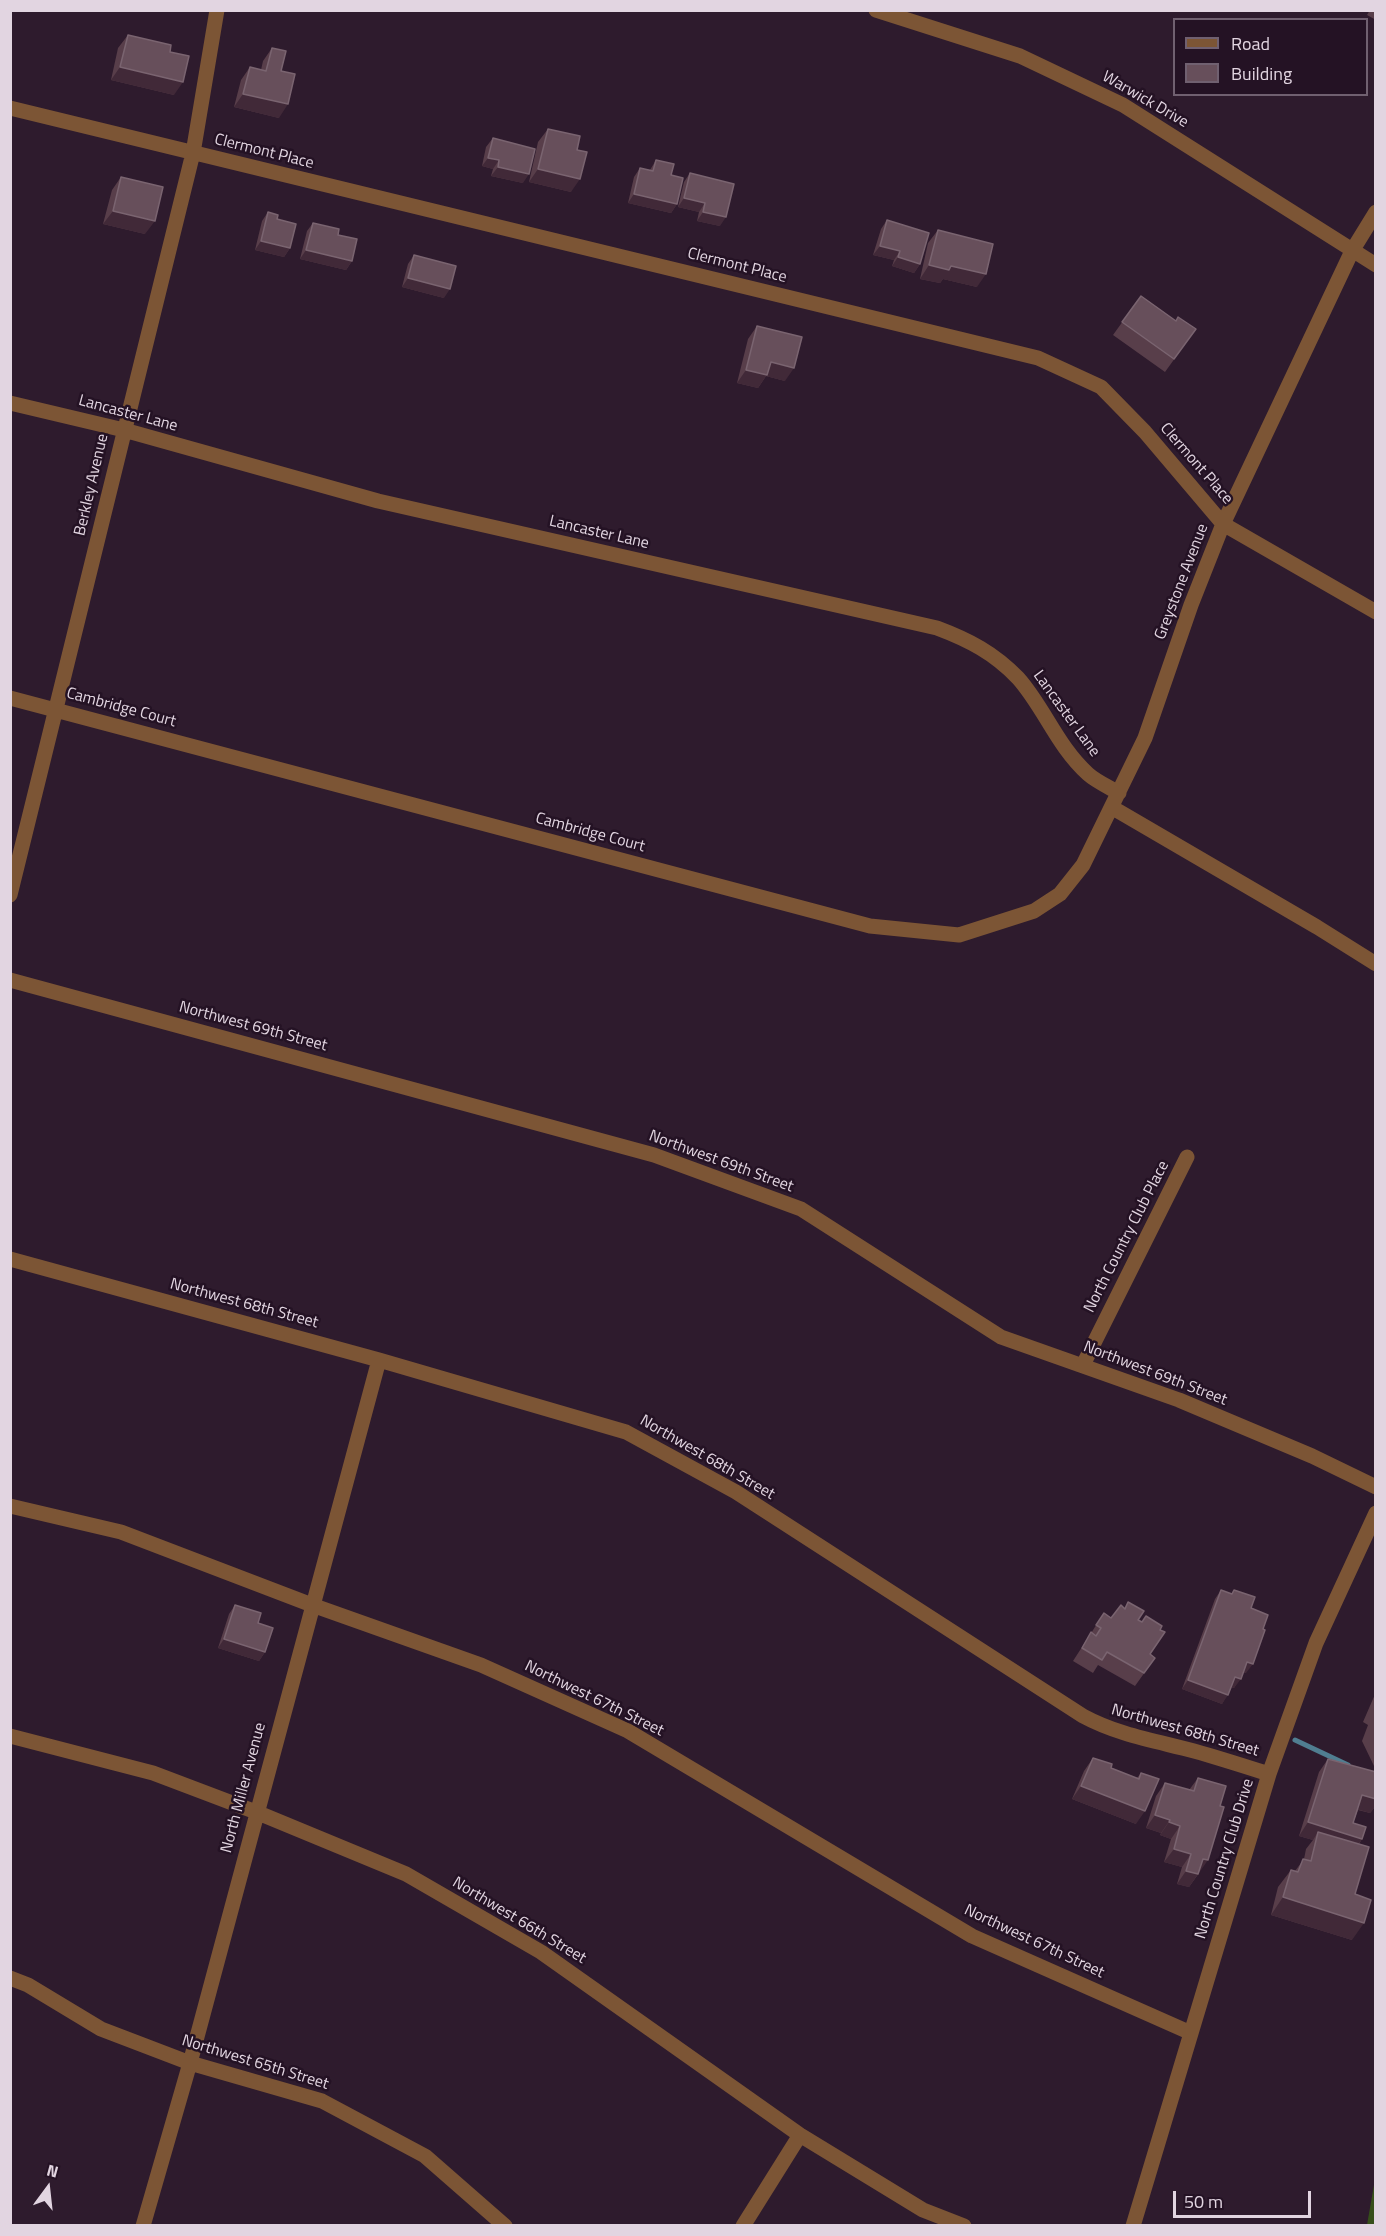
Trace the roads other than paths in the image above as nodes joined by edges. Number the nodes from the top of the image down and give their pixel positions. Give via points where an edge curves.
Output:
1 (217, 10) edge
2 (876, 10) edge
3 (10, 108) edge
4 (193, 153) junction
5 (1376, 212) edge
6 (1352, 251) junction
7 (1376, 265) edge
8 (10, 403) edge
9 (124, 430) junction
10 (1223, 524) junction
11 (1376, 612) edge
12 (10, 698) edge
13 (57, 710) junction
14 (1119, 793) junction
15 (1113, 808) junction
16 (10, 895) edge
17 (1376, 964) edge
18 (10, 980) edge
19 (1187, 1157) dead end
20 (10, 1259) edge
21 (379, 1360) junction
22 (1083, 1365) junction
23 (1376, 1487) edge
24 (10, 1506) edge
25 (1376, 1513) edge
26 (312, 1605) junction
27 (10, 1736) edge
28 (1269, 1774) junction
29 (256, 1812) junction
30 (10, 1978) edge
31 (1191, 2033) junction
32 (189, 2063) junction
33 (800, 2135) junction
34 (504, 2225) edge
35 (143, 2226) edge
36 (743, 2226) edge
37 (964, 2226) edge
38 (1133, 2226) edge

1 - 4 street, Berkley Avenue
2 - 6 street, Warwick Drive via 1020,56 1123,105
3 - 4 street, Clermont Place
4 - 9 street, Berkley Avenue
4 - 10 street, Clermont Place via 1038,358 1101,387
5 - 6 street, Greystone Avenue
6 - 7 street, Warwick Drive
6 - 10 street, Greystone Avenue
8 - 9 street, Lancaster Lane
9 - 13 street, Berkley Avenue
9 - 14 street, Lancaster Lane via 378,501 937,628 967,639 997,659 1019,680 1065,749 1089,775
10 - 11 street, Clermont Place
10 - 14 street, Greystone Avenue via 1145,738
12 - 13 street, Cambridge Court
13 - 15 street, Cambridge Court via 870,926 903,930 959,935 1034,910 1060,894 1083,866
13 - 16 street, Berkley Avenue
14 - 15 street, Greystone Avenue
15 - 17 street
18 - 22 street, Northwest 69th Street via 654,1155 801,1209 1001,1337
19 - 22 street, North Country Club Place
20 - 21 street, Northwest 68th Street
21 - 26 street, North Miller Avenue
21 - 28 street, Northwest 68th Street via 626,1432 736,1492 1103,1727
22 - 23 street, Northwest 69th Street via 1179,1400
24 - 26 street, Northwest 67th Street via 121,1532
25 - 28 street, North Country Club Drive via 1316,1643
26 - 29 street, North Miller Avenue
26 - 31 street, Northwest 67th Street via 481,1665 628,1731 972,1936
27 - 29 street, Northwest 66th Street via 153,1773
28 - 31 street, North Country Club Drive
29 - 32 street, North Miller Avenue
29 - 33 street, Northwest 66th Street via 406,1874 541,1952
30 - 32 street, Northwest 65th Street via 101,2029
31 - 38 street, North Country Club Drive
32 - 34 street, Northwest 65th Street via 322,2101 425,2156
32 - 35 street, North Miller Avenue
33 - 36 street
33 - 37 street, Northwest 66th Street via 923,2210

